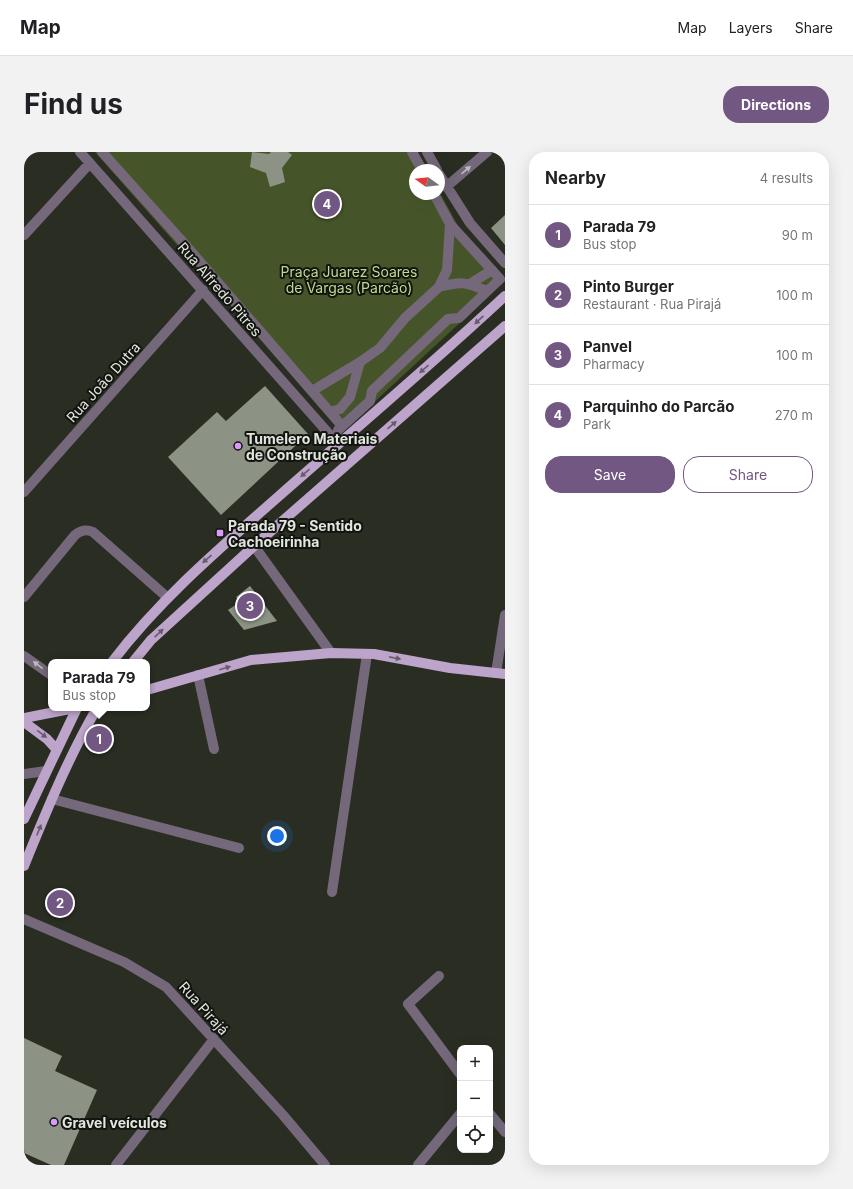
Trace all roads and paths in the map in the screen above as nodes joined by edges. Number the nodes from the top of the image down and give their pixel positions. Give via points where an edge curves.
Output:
1 (80, 152) edge
2 (102, 152) edge
3 (412, 152) edge
4 (428, 152) edge
5 (487, 152) edge
6 (90, 163) junction
7 (419, 164) edge
8 (434, 164) edge
9 (446, 187) joint
10 (437, 200) edge
11 (450, 224) junction
12 (24, 235) edge
13 (505, 263) edge
14 (447, 270) junction
15 (492, 270) junction
16 (503, 277) edge
17 (459, 282) junction
18 (470, 284) junction
19 (439, 287) junction
20 (203, 290) junction
21 (487, 291) junction
22 (505, 296) edge
23 (505, 326) edge
24 (360, 362) junction
25 (312, 391) junction
26 (330, 412) junction
27 (342, 426) junction
28 (331, 435) junction
29 (338, 444) junction
30 (24, 492) edge
31 (254, 546) junction
32 (24, 597) edge
33 (168, 598) junction
34 (505, 616) edge
35 (331, 653) junction
36 (367, 654) junction
37 (24, 656) edge
38 (114, 659) edge
39 (135, 659) edge
40 (48, 673) edge
41 (500, 674) edge
42 (198, 675) junction
43 (150, 689) edge
44 (60, 711) edge
45 (75, 711) edge
46 (95, 711) edge
47 (24, 718) edge
48 (24, 722) edge
49 (214, 749) dead end
50 (56, 750) junction
51 (46, 771) junction
52 (24, 774) edge
53 (52, 799) junction
54 (24, 820) edge
55 (240, 848) dead end
56 (24, 866) edge
57 (332, 892) dead end
58 (24, 919) edge
59 (439, 976) dead end
60 (214, 1039) junction
61 (457, 1070) edge
62 (458, 1117) edge
63 (492, 1117) edge
64 (505, 1132) edge
65 (116, 1165) edge
66 (325, 1165) edge
67 (418, 1165) edge

1 - 6 street, Rua Alfredo Pitres
2 - 25 street
3 - 7 street
4 - 8 street
9 -> 5 street
6 - 12 street
6 - 20 street, Rua Alfredo Pitres
9 - 13 street via 470,223
10 - 11 street
11 - 14 street
11 - 15 street
14 - 17 street
14 - 19 street
15 - 16 street
15 - 18 street
16 - 21 street
17 - 18 street
17 - 19 street
18 - 21 street
19 - 24 street via 405,318 380,348
20 - 28 street, Rua Alfredo Pitres
20 - 30 street, Rua João Dutra
21 - 27 street via 460,318 448,319 372,391 370,401
22 -> 29 main road via 454,344
31 -> 23 main road
24 - 25 street
24 - 26 street via 350,397 340,409
25 - 26 street
26 - 27 street
27 - 28 street
28 - 29 street, Rua Alfredo Pitres
29 -> 33 main road via 202,564
31 - 35 street
39 -> 31 main road via 151,640
32 - 33 street via 74,535 88,530
33 - 38 main road via 135,632
34 - 41 street
35 - 36 main road
42 -> 35 main road via 251,660
36 -> 41 main road
36 - 57 street
40 -> 37 street
42 - 43 main road
42 - 49 street
44 - 47 main road
45 - 50 main road
46 - 53 main road
48 -> 50 main road via 47,739
50 - 51 main road
51 - 52 street
51 - 54 main road
53 - 55 street
56 -> 53 main road
58 - 60 street, Rua Pirajá via 124,962 166,987
59 - 61 street via 408,1004
60 - 65 street
60 - 66 street, Rua Pirajá
62 - 67 street
63 - 64 street

